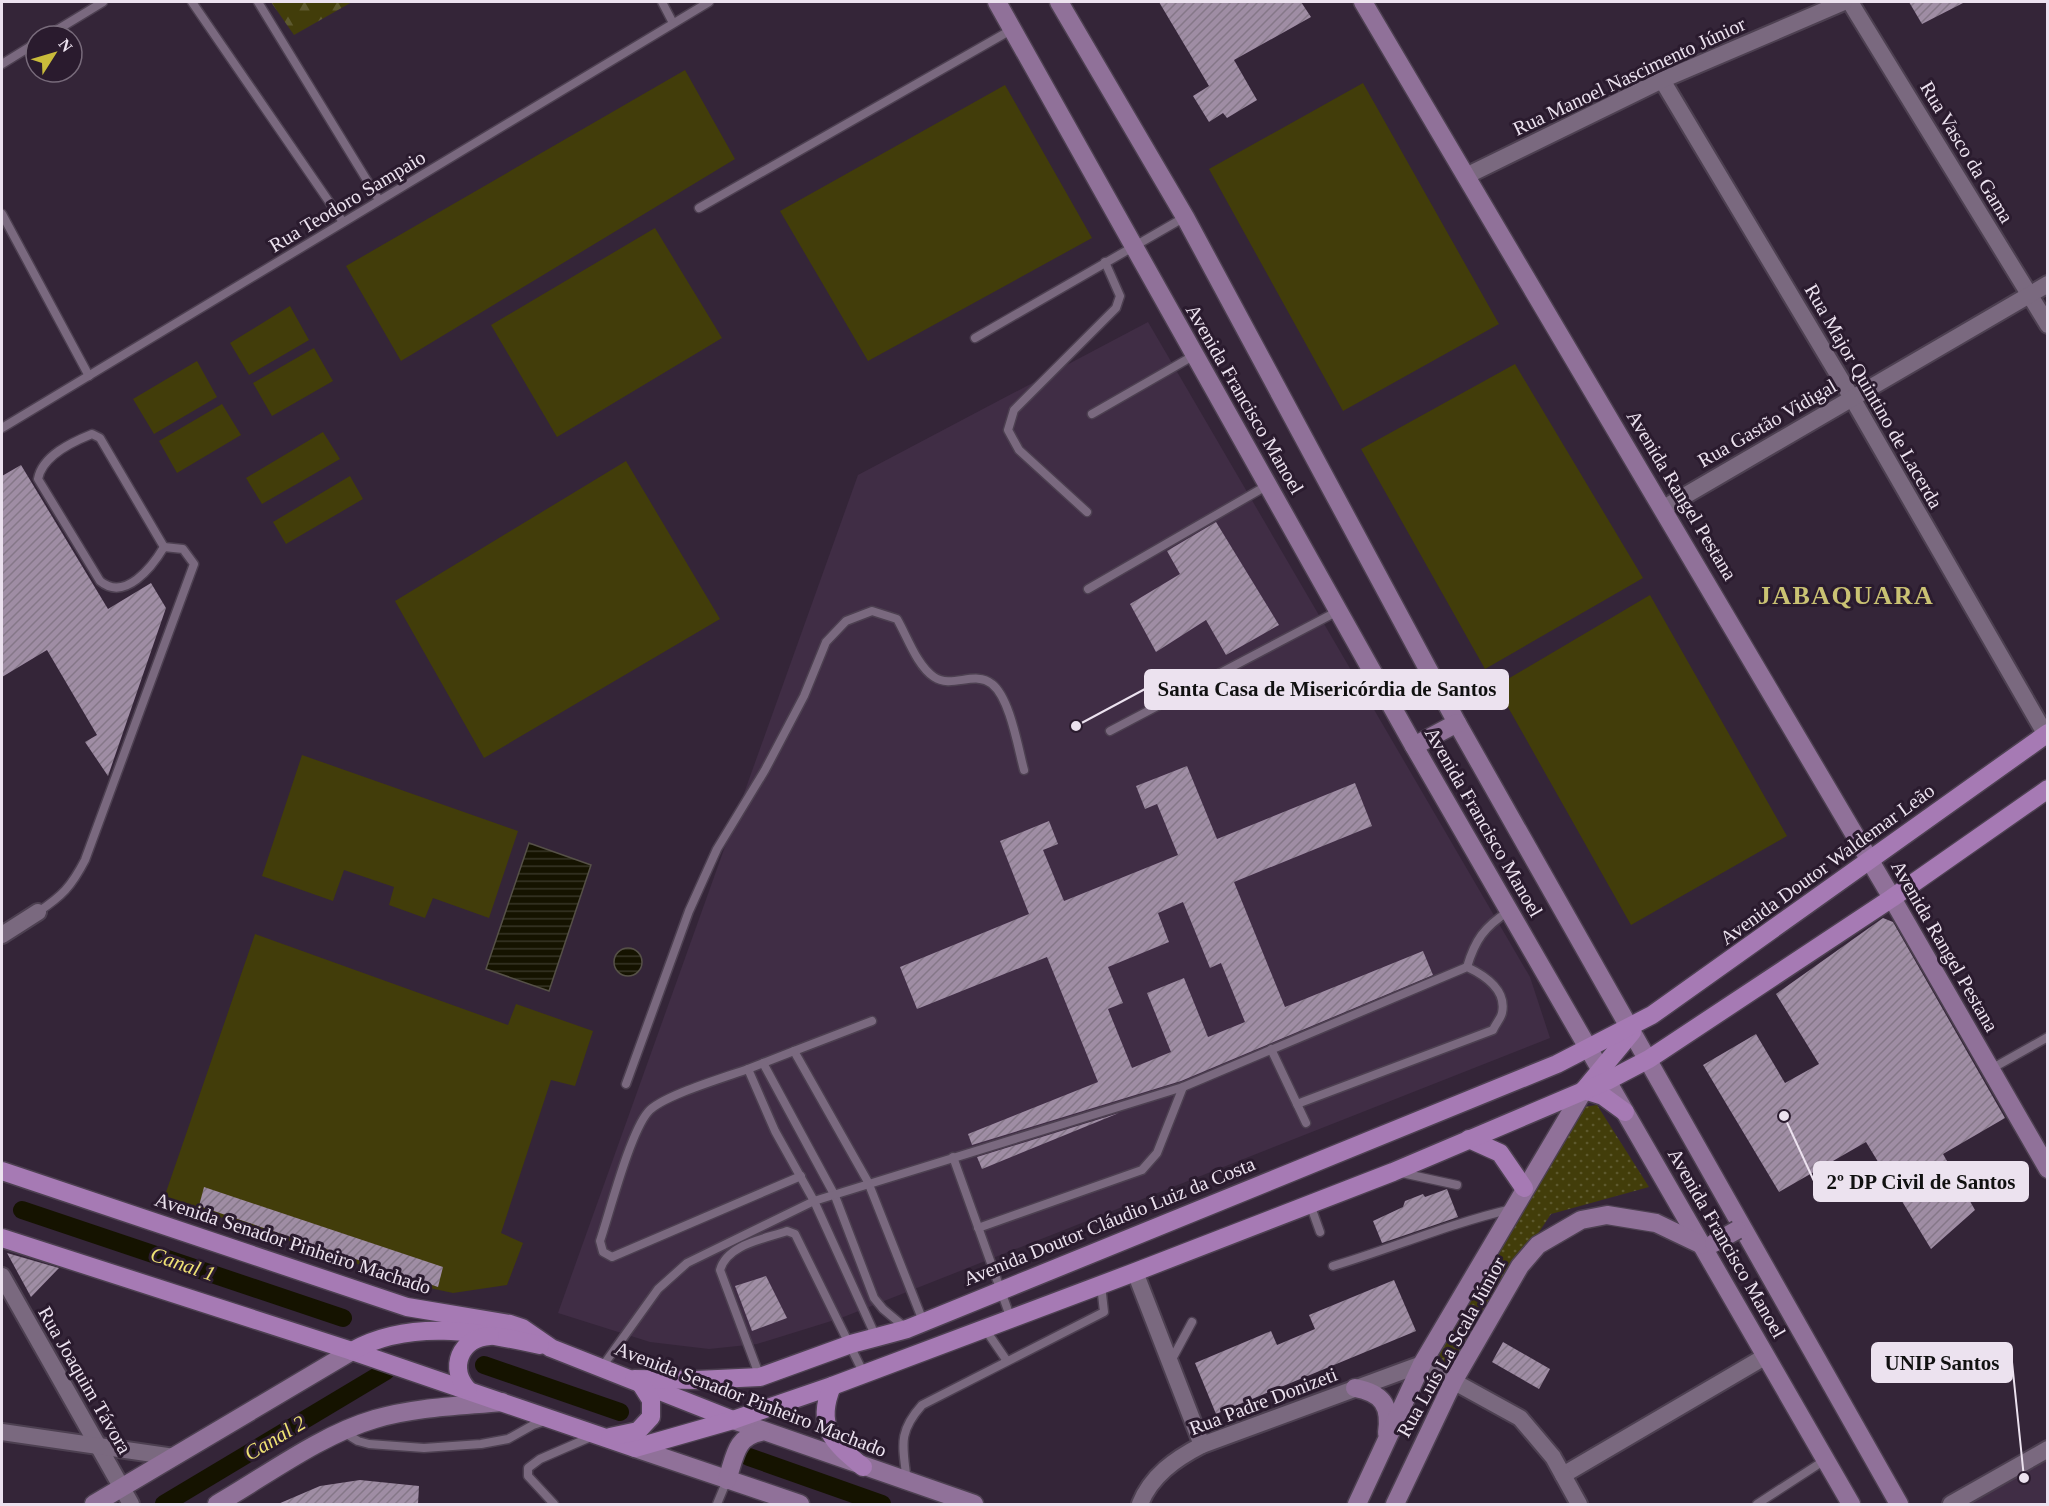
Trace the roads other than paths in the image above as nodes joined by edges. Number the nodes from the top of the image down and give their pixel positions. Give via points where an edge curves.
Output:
1 (104, 2) edge
2 (192, 2) edge
3 (258, 2) edge
4 (662, 2) edge
5 (709, 2) edge
6 (1059, 2) edge
7 (1363, 2) edge
8 (1844, 2) edge
9 (1850, 2) edge
10 (997, 4) edge
11 (673, 23) junction
12 (67, 24) edge
13 (1011, 30) junction
14 (24, 50) edge
15 (2, 64) edge
16 (1662, 80) junction
17 (1466, 176) junction
18 (379, 200) junction
19 (699, 208) dead end
20 (2, 214) edge
21 (343, 222) junction
22 (1177, 222) junction
23 (1141, 242) junction
24 (1105, 262) junction
25 (2048, 284) edge
26 (2029, 295) junction
27 (2048, 325) edge
28 (975, 338) dead end
29 (1193, 356) junction
30 (88, 376) junction
31 (1852, 398) junction
32 (1092, 414) dead end
33 (2, 428) edge
34 (1269, 485) junction
35 (1664, 508) junction
36 (1087, 512) dead end
37 (164, 547) junction
38 (1088, 589) dead end
39 (1338, 611) junction
40 (1455, 723) junction
41 (1110, 731) dead end
42 (2047, 734) edge
43 (1418, 744) junction
44 (1024, 770) dead end
45 (2048, 789) edge
46 (1870, 862) junction
47 (1892, 898) junction
48 (1509, 910) junction
49 (38, 912) joint
50 (2, 935) edge
51 (1467, 967) junction
52 (872, 1021) dead end
53 (1632, 1029) junction
54 (2048, 1036) edge
55 (1271, 1049) junction
56 (1588, 1049) junction
57 (794, 1051) junction
58 (1649, 1059) junction
59 (763, 1064) junction
60 (748, 1069) junction
61 (1990, 1069) junction
62 (1604, 1075) junction
63 (626, 1084) dead end
64 (1183, 1087) junction
65 (1584, 1090) junction
66 (1298, 1104) junction
67 (1625, 1112) junction
68 (1306, 1123) dead end
69 (1469, 1138) junction
70 (953, 1156) junction
71 (2048, 1169) edge
72 (2, 1171) edge
73 (1393, 1172) junction
74 (801, 1176) junction
75 (868, 1182) junction
76 (1457, 1185) dead end
77 (1524, 1188) junction
78 (835, 1196) junction
79 (814, 1201) junction
80 (1310, 1204) junction
81 (1512, 1208) junction
82 (978, 1228) junction
83 (1740, 1229) junction
84 (1320, 1232) dead end
85 (2, 1238) edge
86 (1707, 1246) junction
87 (1333, 1266) dead end
88 (1135, 1272) junction
89 (2, 1276) edge
90 (1101, 1286) junction
91 (1001, 1290) junction
92 (1011, 1319) junction
93 (1192, 1322) dead end
94 (915, 1325) junction
95 (985, 1329) junction
96 (498, 1335) junction
97 (877, 1337) junction
98 (850, 1344) junction
99 (551, 1348) junction
100 (352, 1351) junction
101 (1766, 1356) junction
102 (1007, 1361) junction
103 (1170, 1362) junction
104 (1422, 1364) junction
105 (603, 1367) junction
106 (864, 1374) junction
107 (760, 1377) junction
108 (636, 1380) junction
109 (1454, 1380) junction
110 (832, 1386) junction
111 (1355, 1388) junction
112 (468, 1390) junction
113 (502, 1402) junction
114 (733, 1420) junction
115 (559, 1421) junction
116 (341, 1431) junction
117 (2, 1432) edge
118 (761, 1432) junction
119 (601, 1436) junction
120 (1385, 1441) junction
121 (1202, 1445) junction
122 (99, 1448) junction
123 (635, 1448) junction
124 (2048, 1449) edge
125 (174, 1457) junction
126 (1826, 1460) junction
127 (864, 1467) junction
128 (1563, 1475) junction
129 (727, 1480) junction
130 (907, 1482) junction
131 (128, 1498) edge
132 (94, 1504) edge
133 (217, 1504) edge
134 (554, 1504) edge
135 (717, 1504) edge
136 (800, 1504) edge
137 (974, 1504) edge
138 (1140, 1504) edge
139 (1357, 1504) edge
140 (1395, 1504) edge
141 (1579, 1504) edge
142 (1757, 1504) edge
143 (1851, 1504) edge
144 (1899, 1504) edge
145 (1951, 1504) edge

1 - 12 lane
2 - 21 lane
3 - 18 lane
4 - 11 lane
5 - 11 lane, Rua Teodoro Sampaio
6 - 22 street, Avenida Francisco Manoel
7 - 17 street, Avenida Rangel Pestana
8 - 16 street, Rua Manoel Nascimento Júnior
9 - 26 street, Rua Vasco da Gama
10 - 13 street, Avenida Francisco Manoel
11 - 18 lane, Rua Teodoro Sampaio
13 - 19 lane
13 - 23 street, Avenida Francisco Manoel
14 - 15 lane
16 - 17 street, Rua Manoel Nascimento Júnior
16 - 31 street, Rua Major Quintino de Lacerda
17 - 35 street, Avenida Rangel Pestana
18 - 21 lane, Rua Teodoro Sampaio
20 - 30 lane
21 - 30 lane, Rua Teodoro Sampaio
22 - 23 lane
22 - 40 street, Avenida Francisco Manoel
23 - 24 lane
23 - 29 street, Avenida Francisco Manoel
24 - 28 lane
24 - 36 lane via 1120,296 1116,308 1014,410 1008,430 1019,450
25 - 26 street, Rua Gastão Vidigal
26 - 27 street, Rua Vasco da Gama
26 - 31 street, Rua Gastão Vidigal
29 - 32 lane
29 - 34 street, Avenida Francisco Manoel
30 - 33 lane, Rua Teodoro Sampaio
31 - 35 street, Rua Gastão Vidigal
31 - 42 street, Rua Major Quintino de Lacerda
34 - 38 lane
34 - 39 street, Avenida Francisco Manoel
35 - 46 street, Avenida Rangel Pestana
37 - 37 lane via 152,567 139,578 109,588 100,581 38,478 40,468 83,438 92,434 100,438
37 - 49 lane via 183,549 194,564 85,860 67,890
39 - 41 lane
39 - 43 street, Avenida Francisco Manoel
40 - 43 street
40 - 53 street, Avenida Francisco Manoel
42 - 46 main road, Avenida Doutor Waldemar Leão
43 - 48 street, Avenida Francisco Manoel
44 - 63 lane via 1004,700 992,683 976,677 951,681 935,678 922,664 897,619 872,611 846,621 826,642 804,696 717,849 689,911
45 - 47 main road
46 - 47 street, Avenida Rangel Pestana
46 - 53 main road, Avenida Doutor Waldemar Leão
47 - 58 main road
47 - 61 street, Avenida Rangel Pestana
48 - 51 lane via 1474,943
48 - 56 street, Avenida Francisco Manoel
49 - 50 street
51 - 55 lane
51 - 66 lane via 1487,976 1499,994 1502,1013 1492,1030
52 - 57 lane
53 - 56 main road, Avenida Doutor Cláudio Luiz da Costa
53 - 58 street, Avenida Francisco Manoel
53 - 62 main road
54 - 61 lane
55 - 64 lane
55 - 66 lane
56 - 62 street, Avenida Francisco Manoel
56 - 91 main road, Avenida Doutor Cláudio Luiz da Costa via 1519,1081
57 - 59 lane
57 - 75 lane
58 - 62 main road
58 - 83 street, Avenida Francisco Manoel
59 - 60 lane
59 - 78 lane
60 - 74 lane via 775,1131
60 - 74 lane via 663,1102 648,1112 638,1130 600,1241 603,1252 612,1257
61 - 71 street, Avenida Rangel Pestana
62 - 65 main road
62 - 67 street, Avenida Francisco Manoel
64 - 70 lane
64 - 82 lane via 1157,1153 1142,1170
65 - 67 main road via 1603,1096
65 - 69 main road
65 - 77 street, Rua Luís La Scala Júnior
66 - 68 lane
67 - 86 street, Avenida Francisco Manoel
69 - 73 main road
69 - 77 main road via 1500,1153
70 - 75 lane
70 - 82 lane
72 - 99 main road, Avenida Senador Pinheiro Machado via 407,1307 510,1324
73 - 76 lane
73 - 80 main road
74 - 79 lane
75 - 78 lane
75 - 94 lane
77 - 81 street, Rua Luís La Scala Júnior
78 - 79 lane
78 - 94 lane via 874,1298 883,1309
79 - 97 lane
79 - 105 lane via 687,1263 658,1288
80 - 84 lane
80 - 88 main road
81 - 87 lane
81 - 104 street, Rua Luís La Scala Júnior
82 - 91 lane
83 - 86 street, bridge
83 - 144 street, Avenida Francisco Manoel
85 - 100 main road
86 - 101 street, Avenida Francisco Manoel
86 - 109 street, Rua Luís La Scala Júnior via 1656,1223 1607,1215 1581,1220 1538,1245 1520,1266
88 - 90 main road
88 - 103 street
89 - 122 street, Rua Joaquim Távora
90 - 92 main road
90 - 102 lane via 1104,1312
91 - 92 lane
91 - 94 main road, Avenida Doutor Cláudio Luiz da Costa
92 - 95 main road
93 - 103 lane
94 - 97 main road, Avenida Doutor Cláudio Luiz da Costa
95 - 102 lane
95 - 106 main road
96 - 99 main road
96 - 100 main road via 467,1331 387,1335
96 - 112 main road via 474,1339 465,1346 457,1369
97 - 98 main road, Avenida Doutor Cláudio Luiz da Costa
98 - 106 lane
98 - 107 main road, Avenida Doutor Cláudio Luiz da Costa
98 - 107 lane via 795,1234 788,1231 730,1252 720,1270
99 - 105 main road, Avenida Senador Pinheiro Machado
100 - 112 main road
100 - 125 street
101 - 126 street, Avenida Francisco Manoel
101 - 128 street
102 - 130 lane via 922,1405 907,1422 902,1444
103 - 121 street
104 - 109 street
104 - 111 street, Rua Padre Donizeti
104 - 120 street, Rua Luís La Scala Júnior
105 - 108 main road, Avenida Senador Pinheiro Machado
106 - 110 main road
107 - 108 main road, Avenida Doutor Cláudio Luiz da Costa
108 - 114 main road, Avenida Senador Pinheiro Machado
108 - 119 main road via 648,1393 653,1407 651,1417 638,1431
109 - 128 street via 1520,1418
109 - 140 street, Rua Luís La Scala Júnior
110 - 114 main road
110 - 127 main road via 825,1407 826,1428
111 - 120 street via 1376,1394 1384,1404 1388,1422
111 - 121 street, Rua Padre Donizeti
112 - 113 main road
113 - 115 main road
113 - 116 street via 402,1412
114 - 118 street, Avenida Senador Pinheiro Machado
114 - 123 main road
115 - 116 lane via 541,1422 495,1442 434,1448 369,1444
115 - 119 main road
116 - 133 street
117 - 122 street
118 - 127 street, Avenida Senador Pinheiro Machado
118 - 129 street via 740,1441
119 - 123 main road
119 - 134 lane via 540,1459 528,1468 528,1476
120 - 139 street, Rua Luís La Scala Júnior
121 - 138 street, Rua Padre Donizeti via 1160,1473
122 - 125 street
122 - 131 street, Rua Joaquim Távora
123 - 129 street
124 - 145 street
125 - 131 street
126 - 142 lane
126 - 143 street, Avenida Francisco Manoel
127 - 130 street, Avenida Senador Pinheiro Machado
128 - 141 street
129 - 135 lane
129 - 136 street
130 - 137 street, Avenida Senador Pinheiro Machado
131 - 132 street

